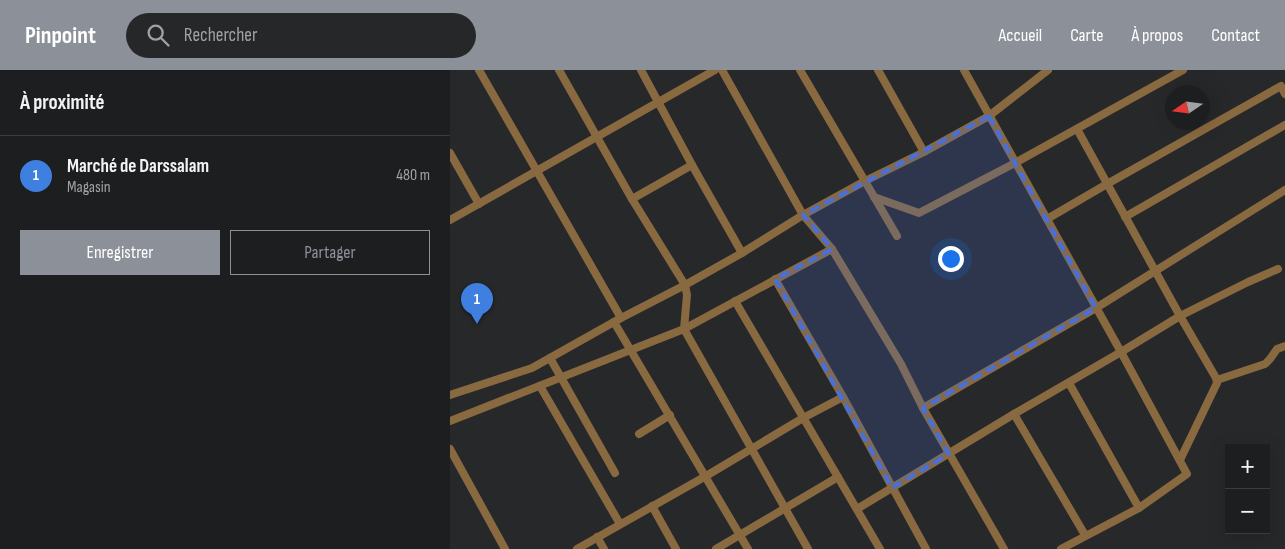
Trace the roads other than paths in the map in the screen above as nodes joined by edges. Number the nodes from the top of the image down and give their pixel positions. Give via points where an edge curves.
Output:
1 (479, 70) edge
2 (559, 70) edge
3 (641, 70) edge
4 (715, 70) edge
5 (722, 70) edge
6 (800, 70) edge
7 (878, 70) edge
8 (964, 70) edge
9 (1048, 70) edge
10 (1183, 70) edge
11 (1285, 94) edge
12 (658, 102) junction
13 (989, 116) junction
14 (1285, 125) edge
15 (1077, 129) junction
16 (597, 137) junction
17 (450, 152) edge
18 (924, 152) junction
19 (1015, 163) junction
20 (692, 164) junction
21 (537, 171) junction
22 (865, 181) junction
23 (1107, 184) junction
24 (1285, 190) edge
25 (874, 197) junction
26 (632, 198) junction
27 (479, 204) junction
28 (803, 215) junction
29 (1125, 217) junction
30 (1047, 219) junction
31 (450, 220) edge
32 (897, 236) dead end
33 (832, 249) junction
34 (742, 253) junction
35 (1278, 269) dead end
36 (1155, 271) junction
37 (775, 279) junction
38 (685, 285) junction
39 (735, 301) junction
40 (1096, 308) junction
41 (1180, 316) junction
42 (618, 320) junction
43 (684, 329) junction
44 (1285, 346) edge
45 (630, 349) junction
46 (1121, 352) junction
47 (550, 358) junction
48 (561, 377) junction
49 (1217, 380) junction
50 (1069, 383) junction
51 (540, 386) junction
52 (450, 395) edge
53 (842, 397) junction
54 (923, 408) junction
55 (1014, 414) junction
56 (670, 415) junction
57 (803, 418) junction
58 (450, 421) edge
59 (639, 434) dead end
60 (450, 449) edge
61 (751, 450) junction
62 (949, 454) junction
63 (1180, 460) junction
64 (615, 473) dead end
65 (706, 476) junction
66 (838, 477) junction
67 (892, 488) junction
68 (652, 506) junction
69 (785, 508) junction
70 (1139, 508) junction
71 (857, 509) junction
72 (620, 524) junction
73 (739, 535) junction
74 (1085, 536) junction
75 (597, 537) junction
76 (920, 538) junction
77 (506, 549) edge
78 (577, 549) edge
79 (604, 549) edge
80 (676, 549) edge
81 (716, 549) edge
82 (748, 549) edge
83 (808, 549) edge
84 (880, 549) edge
85 (917, 549) edge
86 (926, 549) edge
87 (1004, 549) edge
88 (1061, 549) edge

1 - 21 street
2 - 16 street
3 - 12 street
4 - 12 street
5 - 28 street
6 - 22 street
7 - 18 street
8 - 13 street
9 - 13 street
10 - 15 street
11 - 23 street via 1281,86
12 - 16 street
12 - 20 street
13 - 18 street
13 - 19 street
14 - 29 street
15 - 19 street
15 - 23 street
16 - 21 street
16 - 26 street
17 - 27 street
18 - 22 street
19 - 25 street via 919,213
19 - 30 street
20 - 26 street
20 - 34 street
21 - 27 street
21 - 42 street
22 - 25 street
22 - 28 street
23 - 29 street
23 - 30 street
24 - 36 street
25 - 32 street
26 - 38 street
27 - 31 street
28 - 33 street
28 - 34 street
29 - 36 street
30 - 40 street
33 - 37 street
33 - 54 street via 901,364
34 - 38 street
35 - 41 street
36 - 40 street
36 - 41 street
37 - 39 street
37 - 53 street
38 - 42 street
38 - 43 street
39 - 43 street
39 - 57 street
40 - 46 street
40 - 54 street
41 - 46 street
41 - 49 street
42 - 45 street
42 - 47 street
43 - 45 street
43 - 61 street
44 - 49 street via 1277,349 1265,364
45 - 48 street
45 - 56 street
46 - 50 street
46 - 63 street
47 - 48 street
47 - 52 street via 532,368
48 - 51 street
48 - 64 street
49 - 63 street
50 - 55 street
50 - 70 street
51 - 58 street
51 - 72 street
53 - 57 street
53 - 67 street
54 - 62 street
55 - 62 street
55 - 74 street
56 - 59 street
56 - 65 street
57 - 61 street
57 - 66 street
60 - 77 street
61 - 65 street
61 - 69 street
62 - 67 street
62 - 87 street
63 - 70 street via 1188,474
65 - 68 street
65 - 73 street
66 - 69 street
66 - 71 street
67 - 71 street
67 - 76 street
68 - 72 street
68 - 80 street
69 - 73 street
69 - 83 street
70 - 74 street
71 - 84 street
72 - 75 street
73 - 81 street
73 - 82 street
74 - 88 street
75 - 78 street
75 - 79 street
76 - 85 street
76 - 86 street

